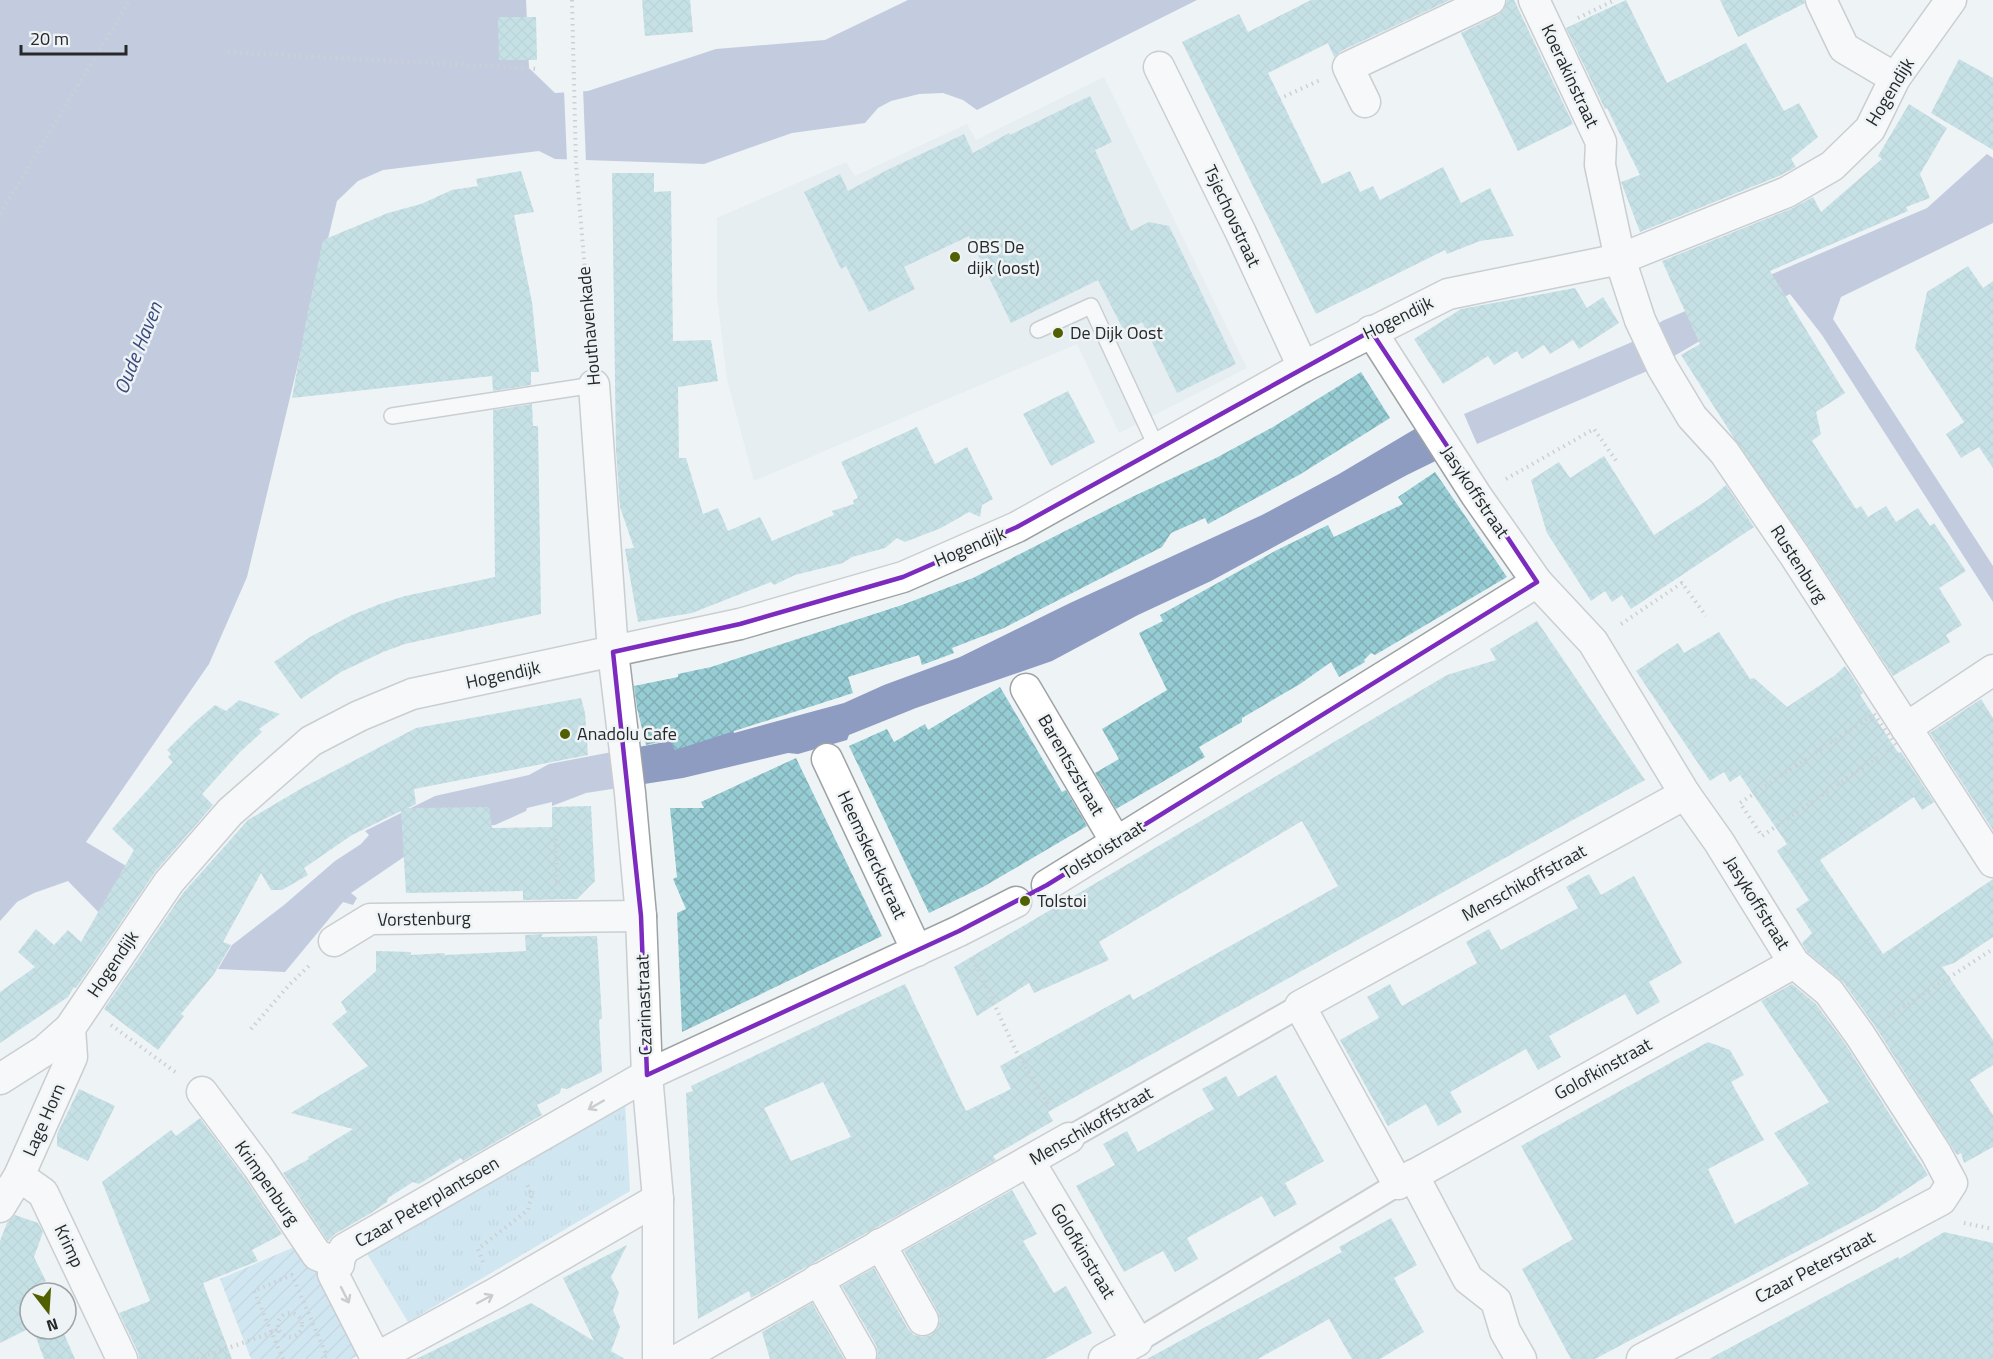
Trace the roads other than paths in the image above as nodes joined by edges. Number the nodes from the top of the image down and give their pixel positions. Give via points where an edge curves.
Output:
1 (1490, 0) edge
2 (1534, 0) edge
3 (1821, 0) edge
4 (1951, 0) edge
5 (1159, 67) dead end
6 (1895, 78) junction
7 (1365, 102) dead end
8 (1620, 259) junction
9 (1038, 330) dead end
10 (1371, 331) junction
11 (1303, 367) junction
12 (594, 385) joint
13 (392, 416) dead end
14 (1157, 448) junction
15 (1537, 582) junction
16 (613, 652) junction
17 (1993, 670) edge
18 (1026, 688) dead end
19 (1897, 724) junction
20 (827, 759) dead end
21 (1685, 794) junction
22 (1116, 842) junction
23 (1993, 862) edge
24 (1047, 885) joint
25 (1016, 902) joint
26 (641, 916) junction
27 (334, 941) road end
28 (917, 951) junction
29 (1794, 963) junction
30 (1300, 1006) junction
31 (70, 1028) junction
32 (647, 1075) junction
33 (0, 1080) edge
34 (202, 1092) dead end
35 (1069, 1138) joint
36 (1936, 1153) joint
37 (1029, 1161) junction
38 (19, 1176) junction
39 (1405, 1179) junction
40 (658, 1199) junction
41 (0, 1207) edge
42 (880, 1244) junction
43 (339, 1264) junction
44 (818, 1279) junction
45 (923, 1320) dead end
46 (1137, 1341) junction
47 (861, 1354) dead end
48 (122, 1359) edge
49 (658, 1359) edge
50 (679, 1359) edge
51 (1104, 1359) edge
52 (1521, 1359) edge
53 (1642, 1359) edge

1 - 7 street via 1348,67
2 - 8 street, Koerakinstraat via 1601,142 1600,165
3 - 6 street via 1844,48
4 - 6 street, Hogendijk
5 - 11 street, Tsjechovstraat
6 - 8 street, Hogendijk via 1870,129 1832,166 1787,192
8 - 10 street, Hogendijk via 1448,294
8 - 19 street, Rustenburg via 1640,320 1662,367 1692,417 1724,453 1782,537
9 - 14 lane via 1091,306
10 - 11 street, Hogendijk
10 - 15 street, Jasykoffstraat
11 - 14 street, Hogendijk
12 - 13 lane
12 - 16 street, Houthavenkade
14 - 16 street, Hogendijk via 1017,527 903,577 740,624
15 - 21 street, Jasykoffstraat via 1593,642
15 - 22 street, Tolstoistraat
16 - 26 street, Czarinastraat
16 - 31 street, Hogendijk via 412,694 311,741 230,812 169,882
17 - 19 street
18 - 22 street, Barentszstraat
19 - 23 street, Rustenburg
20 - 28 street, Heemskerckstraat
21 - 29 street, Jasykoffstraat
21 - 30 street, Menschikoffstraat
22 - 24 street, Tolstoistraat
24 - 25 street, Tolstoistraat
25 - 28 street, Tolstoistraat
26 - 27 street, Vorstenburg via 370,919
26 - 32 street, Czarinastraat
28 - 32 street, Tolstoistraat
29 - 36 street, Jasykoffstraat via 1829,992
29 - 39 street, Golofkinstraat
30 - 35 street, Menschikoffstraat
30 - 39 street
31 - 33 street, Hogendijk
31 - 38 street, Lage Horn via 72,1057
32 - 40 street, Czarinastraat
32 -> 43 street, Czaar Peterplantsoen via 344,1249
34 - 43 street, Krimpenburg via 317,1255
35 - 37 street, Menschikoffstraat
36 - 53 street, Czaar Peterstraat via 1952,1183 1941,1200
37 - 42 street, Menschikoffstraat
37 - 46 street, Golofkinstraat
38 - 41 street, Lage Horn
38 - 48 street, Krimp via 43,1193
39 - 46 street, Golofkinstraat
39 - 52 street via 1468,1280 1496,1301 1505,1331
43 -> 40 street, Czaar Peterplantsoen via 333,1274 376,1358
40 - 49 street, Czarinastraat
42 - 44 street, Menschikoffstraat
42 - 45 street
44 - 47 street
44 - 50 street, Menschikoffstraat
46 - 51 street, Golofkinstraat

